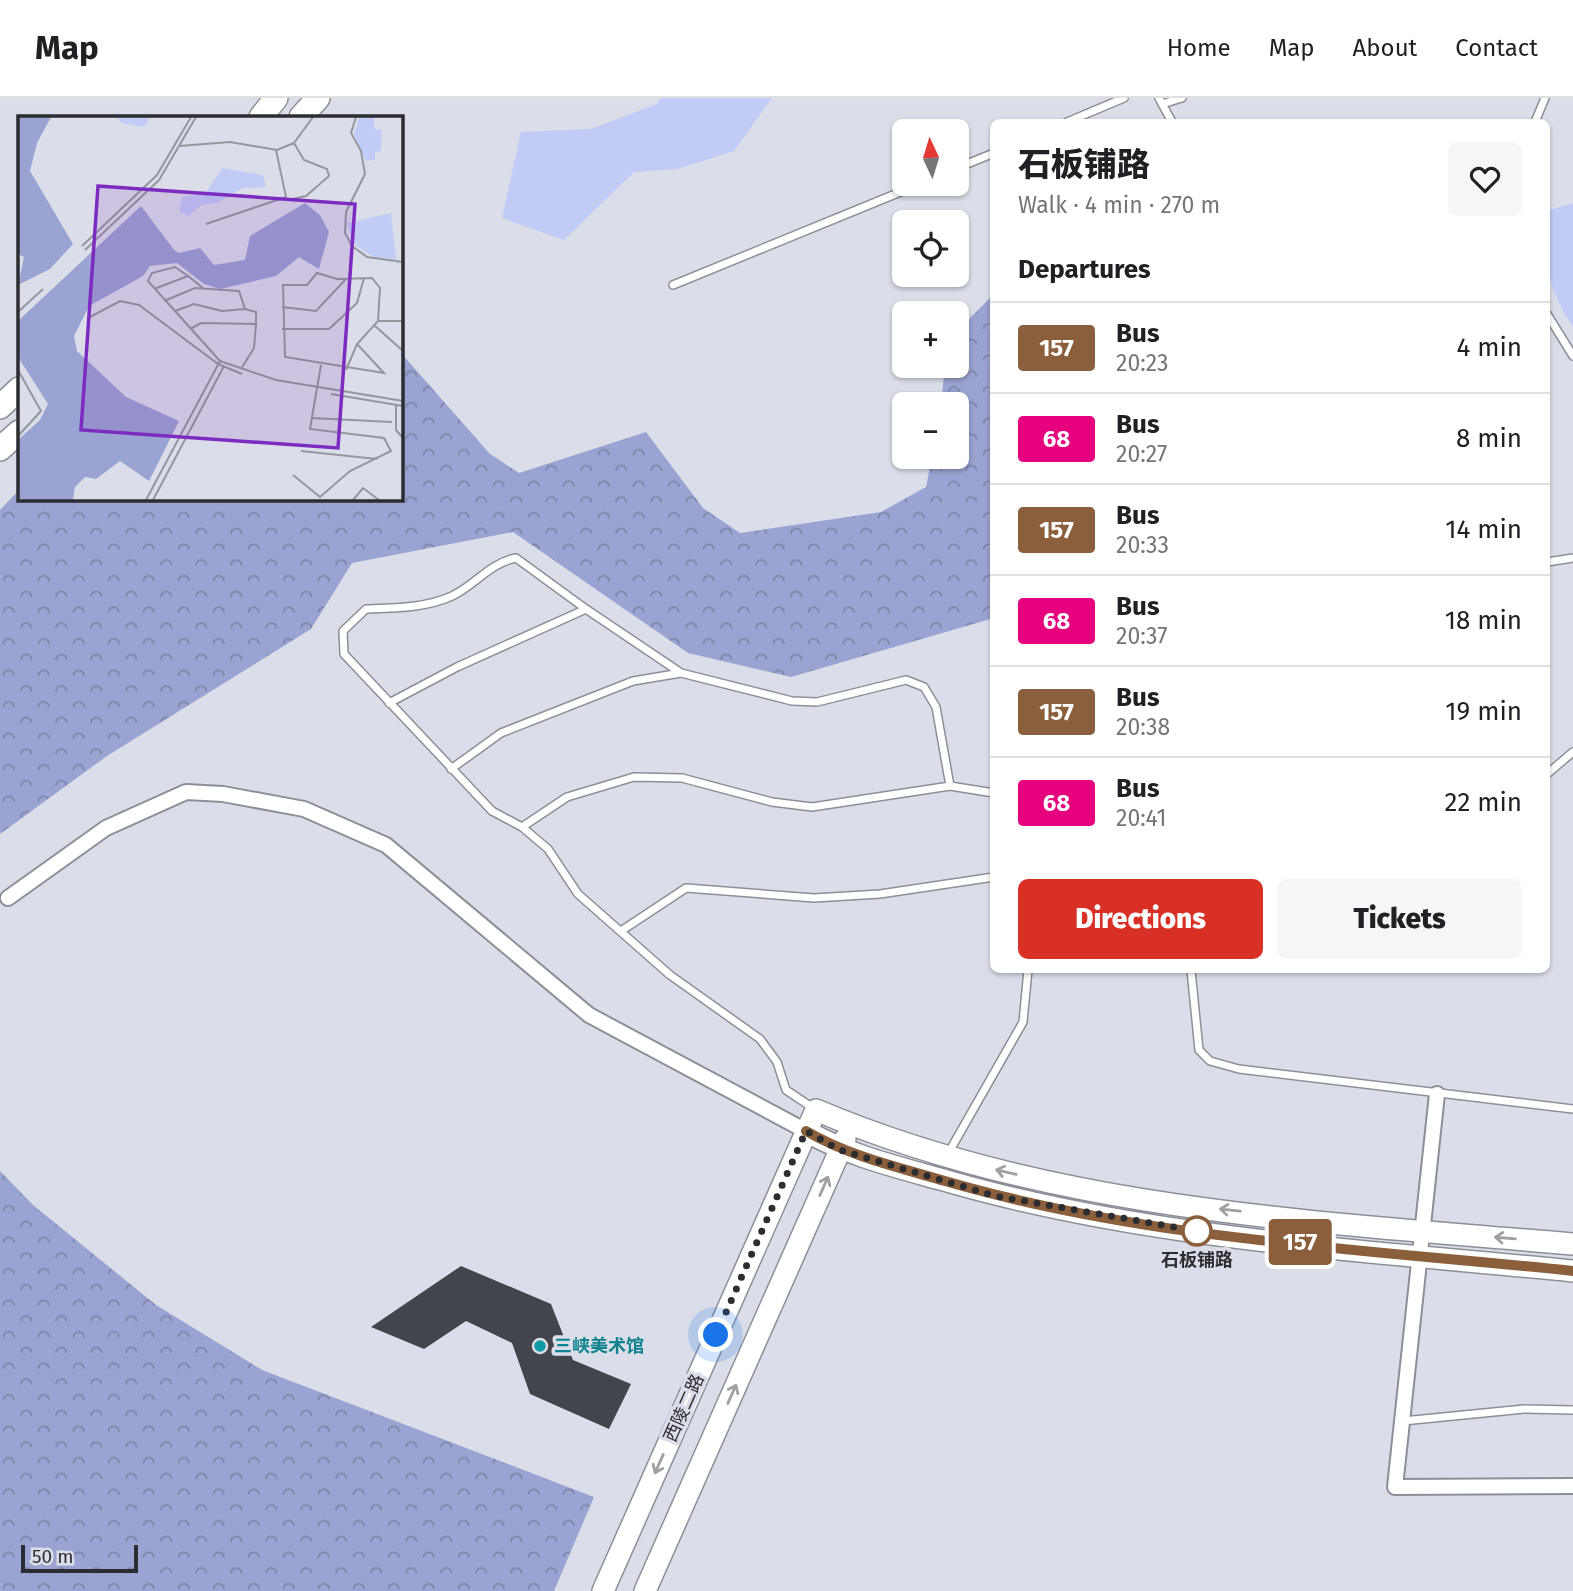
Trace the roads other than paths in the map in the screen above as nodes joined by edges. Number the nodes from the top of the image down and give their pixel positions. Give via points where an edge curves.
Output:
1 (276, 98) edge
2 (318, 98) edge
3 (1124, 98) edge
4 (1182, 98) edge
5 (1545, 98) edge
6 (1160, 101) edge
7 (262, 116) edge
8 (302, 116) edge
9 (1074, 119) edge
10 (1170, 119) edge
11 (1536, 119) edge
12 (990, 155) edge
13 (970, 163) edge
14 (892, 195) edge
15 (673, 285) dead end
16 (1550, 319) edge
17 (1573, 356) edge
18 (18, 390) edge
19 (0, 407) edge
20 (18, 433) edge
21 (0, 449) edge
22 (1573, 558) edge
23 (1550, 563) edge
24 (586, 609) junction
25 (681, 673) junction
26 (389, 703) junction
27 (1573, 752) edge
28 (452, 769) junction
29 (1550, 771) edge
30 (950, 786) junction
31 (990, 792) edge
32 (522, 827) junction
33 (990, 878) edge
34 (8, 898) dead end
35 (621, 931) junction
36 (1028, 973) edge
37 (1191, 973) edge
38 (1437, 1094) junction
39 (816, 1110) junction
40 (1573, 1110) edge
41 (852, 1125) junction
42 (806, 1131) junction
43 (840, 1150) junction
44 (947, 1155) junction
45 (1423, 1231) junction
46 (1573, 1244) edge
47 (1421, 1256) junction
48 (1573, 1271) edge
49 (1573, 1410) edge
50 (1403, 1421) junction
51 (1573, 1486) edge
52 (603, 1591) edge
53 (645, 1591) edge

1 - 7 main road
2 - 8 main road
3 - 9 lane
4 - 6 lane
5 - 11 lane
6 - 10 lane
12 - 13 lane
14 - 15 lane
16 - 17 lane
18 - 19 main road
20 - 21 main road
22 - 23 lane
24 - 25 lane
24 - 26 lane
24 - 26 lane via 516,558 503,560 452,596 405,607 366,609 342,631 344,654
25 - 28 lane via 633,681 501,733
25 - 30 lane via 792,701 817,702 906,680 924,687 936,707
26 - 28 lane
27 - 29 lane
28 - 32 lane via 492,811
30 - 31 lane
30 - 32 lane via 812,807 772,802 682,778 634,777 567,797
32 - 35 lane via 548,849 578,894
33 - 35 lane via 880,894 814,898 686,888
34 - 42 street via 106,828 186,792 304,809 386,845 589,1015
35 - 39 lane via 670,975 760,1039 777,1062 786,1090
36 - 44 lane via 1023,1022
37 - 38 lane via 1199,1050 1210,1061 1238,1069
38 - 40 lane
38 - 45 street
39 - 41 main road
39 - 42 main road, 西陵二路
41 - 43 main road
41 - 44 main road
42 - 43 main road
42 -> 52 main road, 西陵二路
43 - 47 main road via 995,1196 1165,1228
53 -> 43 main road
45 -> 44 main road via 1168,1204 1001,1171
46 -> 45 main road
45 - 47 street
47 - 48 main road
47 - 50 street
49 - 50 lane via 1524,1409
50 - 51 street via 1395,1487

